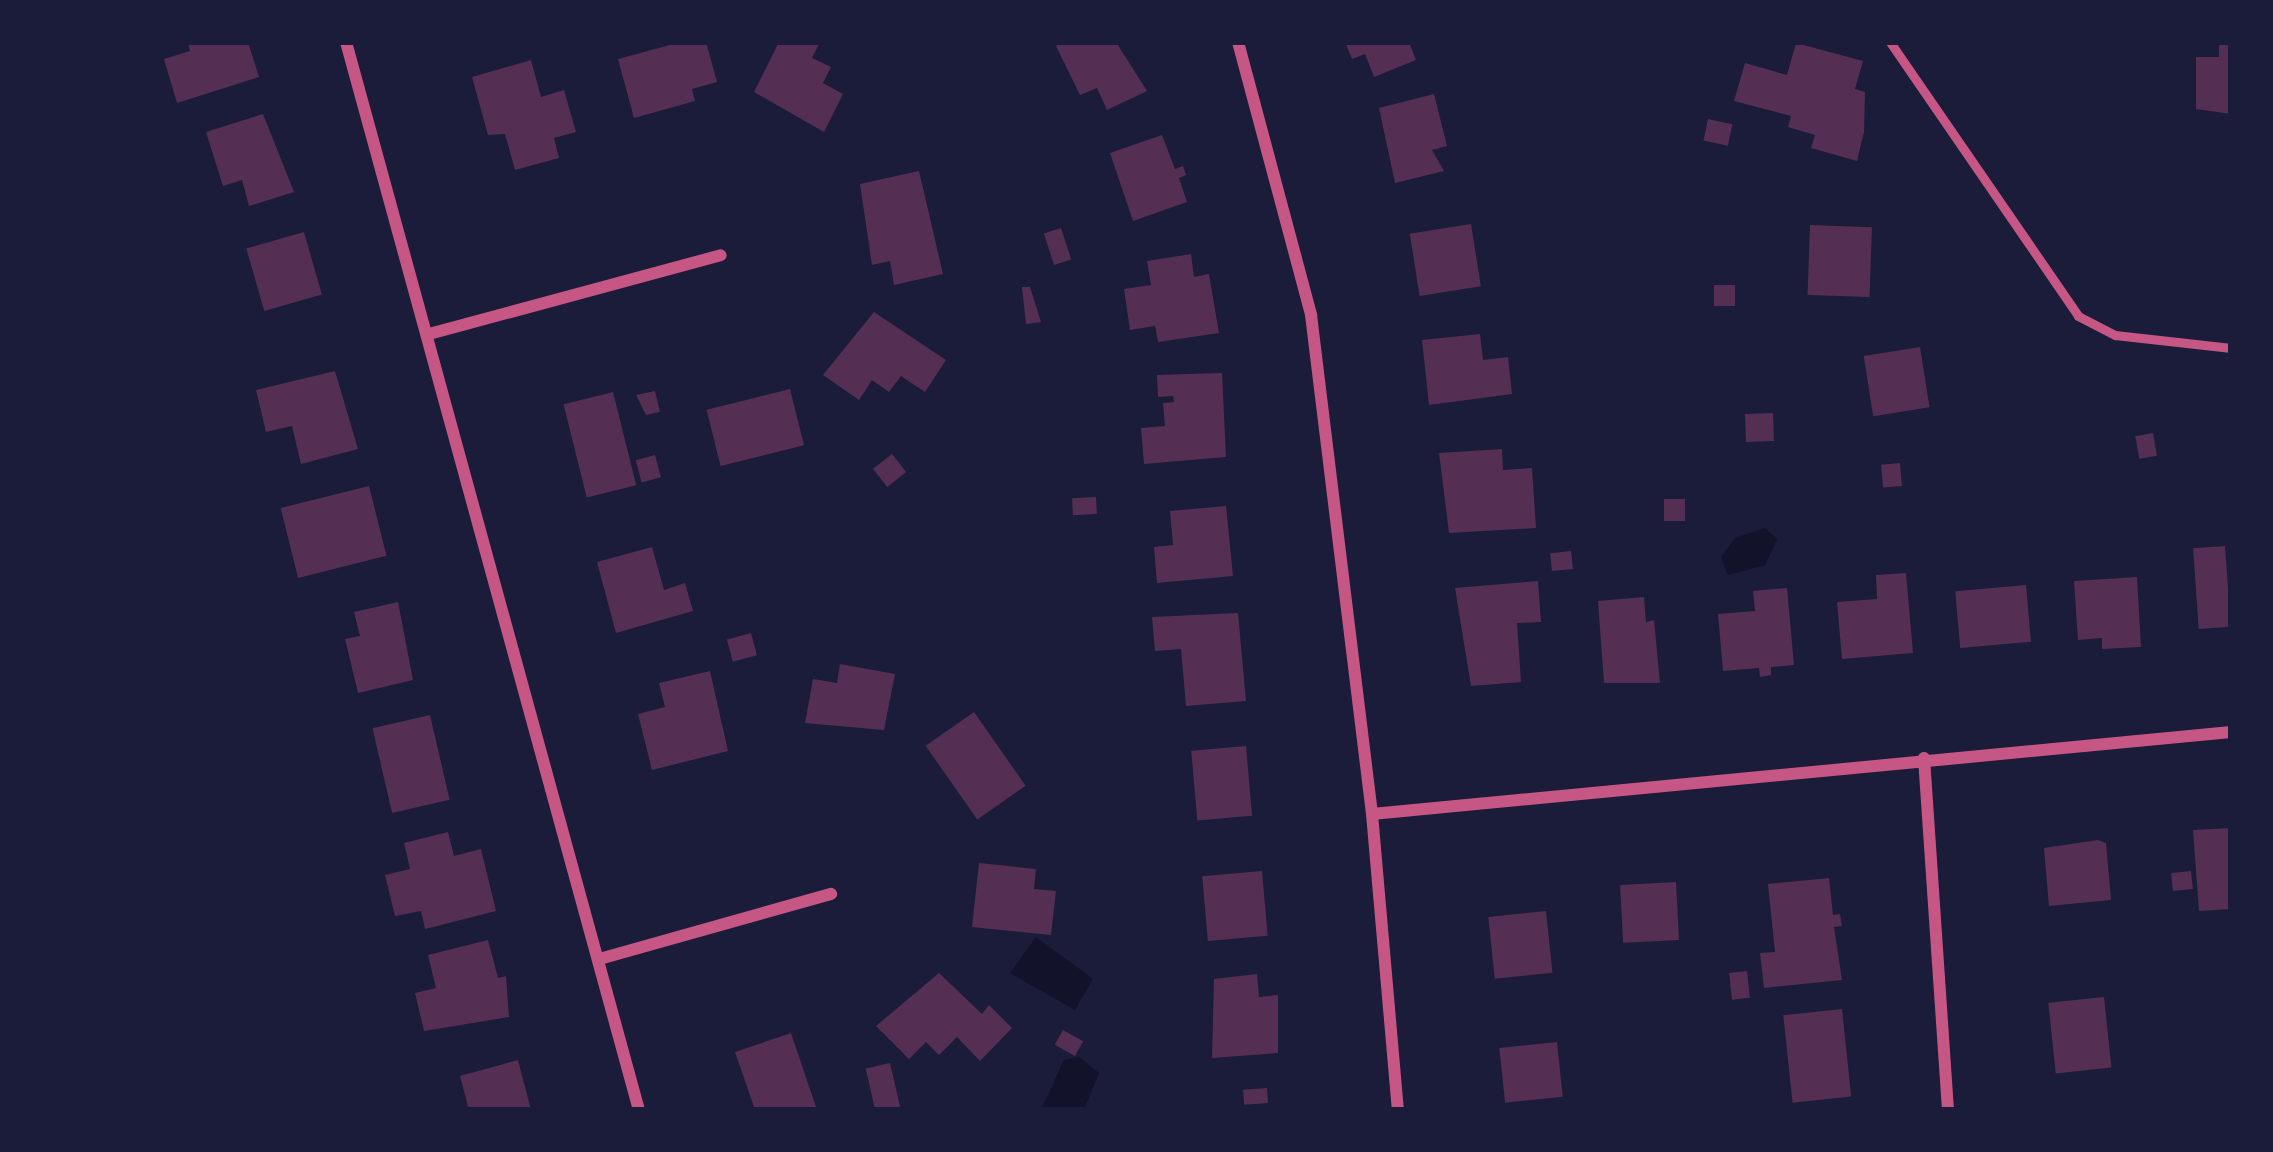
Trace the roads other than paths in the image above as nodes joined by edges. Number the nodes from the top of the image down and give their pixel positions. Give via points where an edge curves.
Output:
1 (346, 42) edge
2 (1238, 42) edge
3 (1890, 42) edge
4 (721, 256) dead end
5 (429, 334) junction
6 (2231, 348) edge
7 (2231, 732) edge
8 (1924, 758) junction
9 (1372, 814) junction
10 (831, 894) dead end
11 (603, 958) junction
12 (639, 1110) edge
13 (1398, 1110) edge
14 (1948, 1110) edge

1 - 5 street
2 - 9 street via 1311,315
3 - 6 lane via 2078,316 2115,335
4 - 5 street
5 - 11 street
7 - 8 street
8 - 9 street
8 - 14 street
9 - 13 street
10 - 11 street
11 - 12 street

